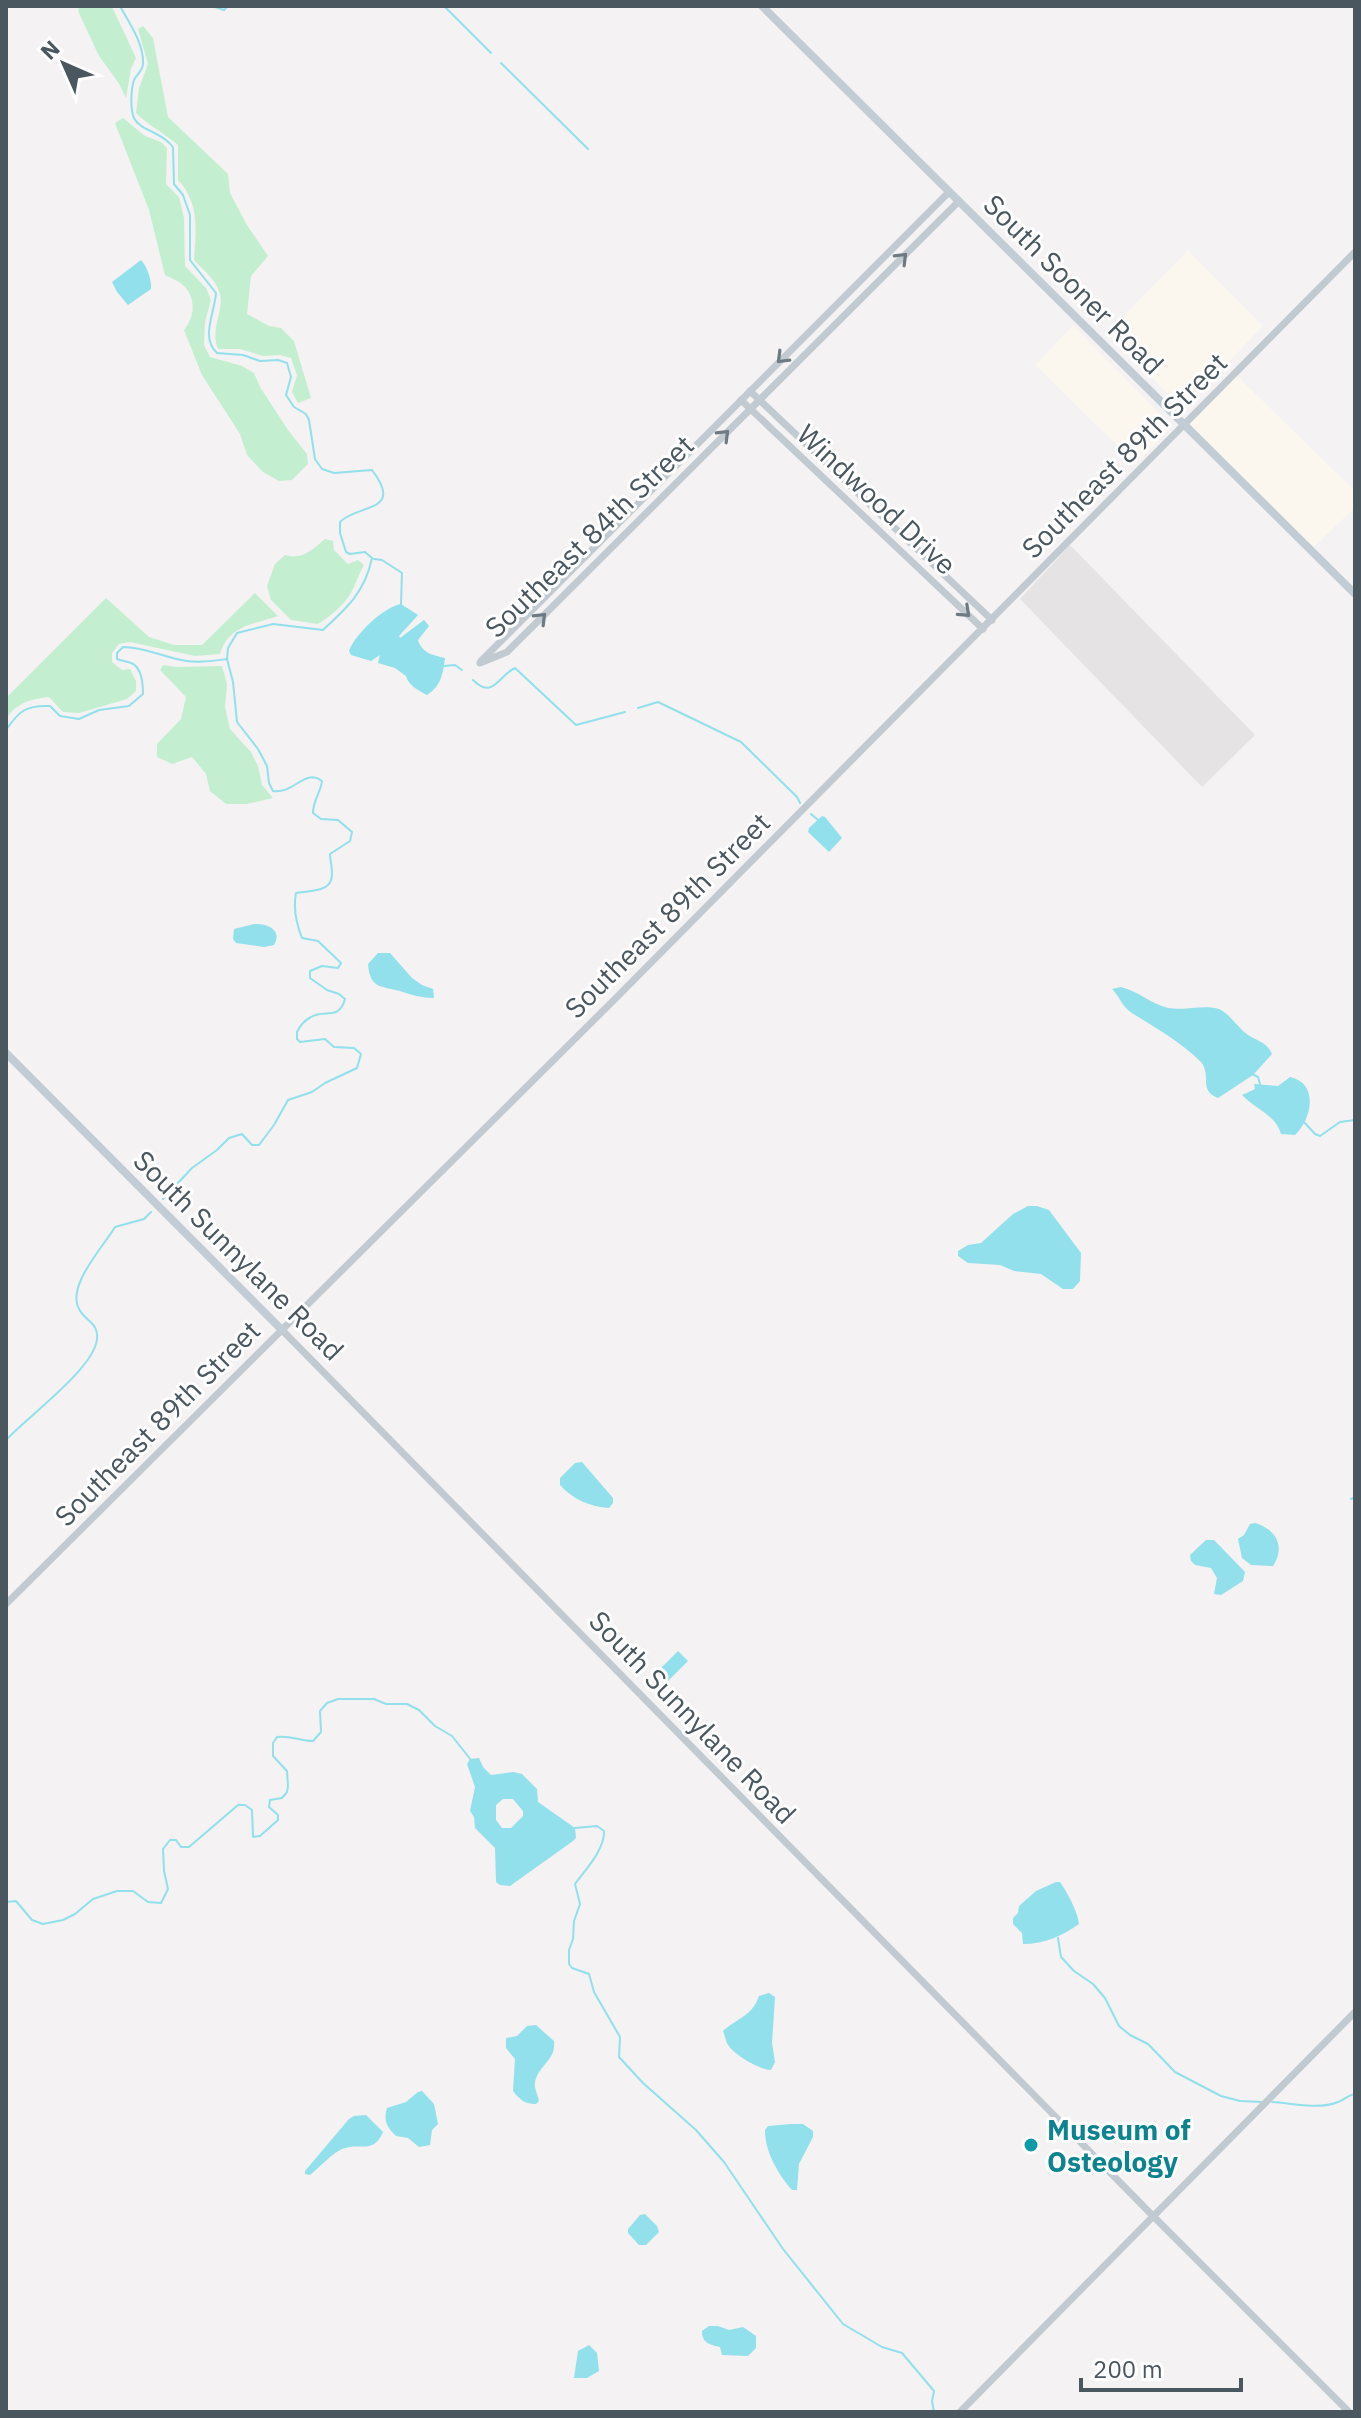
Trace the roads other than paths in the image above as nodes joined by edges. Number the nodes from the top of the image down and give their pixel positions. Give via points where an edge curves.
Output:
1 (762, 6) edge
2 (949, 192) junction
3 (959, 201) junction
4 (1355, 252) edge
5 (750, 391) junction
6 (741, 400) junction
7 (759, 400) junction
8 (750, 409) junction
9 (1185, 425) junction
10 (1355, 594) edge
11 (992, 620) junction
12 (983, 629) junction
13 (6, 1053) edge
14 (282, 1330) junction
15 (6, 1604) edge
16 (1355, 2012) edge
17 (1154, 2217) junction
18 (960, 2412) edge
19 (1349, 2412) edge

1 - 2 main road, South Sooner Road
2 - 3 main road, South Sooner Road
2 -> 5 street, Southeast 84th Street
7 -> 3 street, Southeast 84th Street
3 - 9 main road, South Sooner Road
4 - 9 street, Southeast 89th Street
5 - 6 street, Southeast 84th Street
5 - 7 street, Windwood Drive
6 - 8 street, Windwood Drive
6 -> 8 street, Southeast 84th Street via 480,663 507,652
7 - 8 street, Southeast 84th Street
7 - 11 street, Windwood Drive
8 -> 12 street, Windwood Drive
9 - 10 main road, South Sooner Road
9 - 11 street, Southeast 89th Street
11 - 12 street, Southeast 89th Street
12 - 14 street, Southeast 89th Street
13 - 14 main road, South Sunnylane Road
14 - 15 street, Southeast 89th Street
14 - 17 street, South Sunnylane Road
16 - 17 street
17 - 18 street
17 - 19 street, South Sunnylane Road

